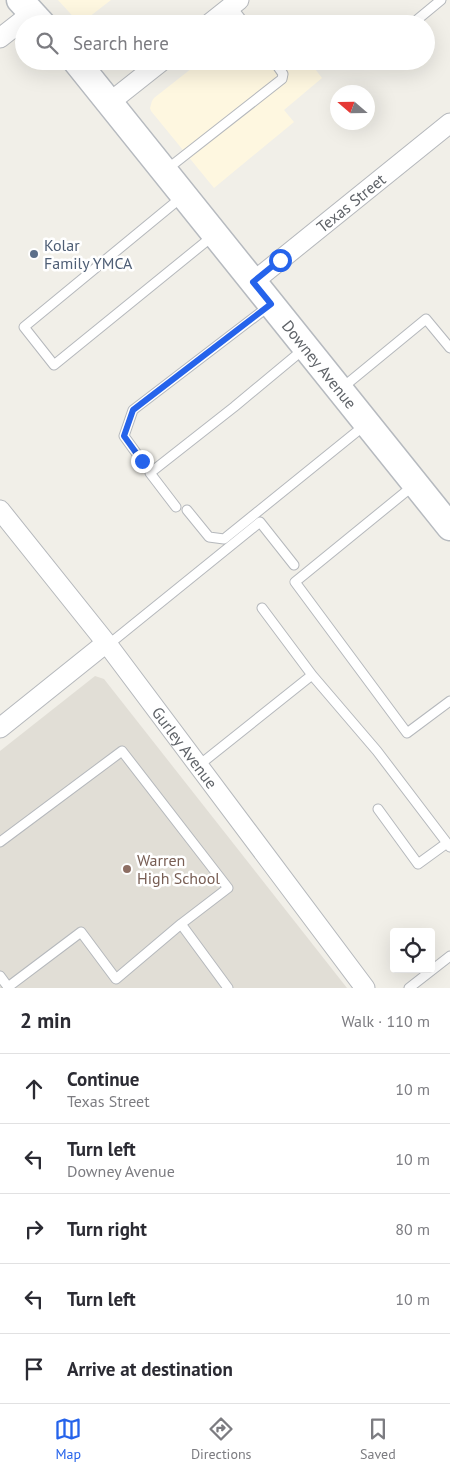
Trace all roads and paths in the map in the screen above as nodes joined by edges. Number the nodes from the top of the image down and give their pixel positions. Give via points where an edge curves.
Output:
1 (441, 0) edge
2 (235, 3) edge
3 (220, 15) edge
4 (241, 15) edge
5 (423, 15) edge
6 (15, 25) edge
7 (0, 38) edge
8 (83, 70) edge
9 (151, 70) edge
10 (280, 70) edge
11 (110, 103) junction
12 (450, 123) edge
13 (163, 172) junction
14 (183, 195) junction
15 (214, 235) junction
16 (253, 282) junction
17 (271, 304) junction
18 (305, 348) junction
19 (450, 348) edge
20 (340, 390) junction
21 (367, 424) junction
22 (142, 461) dead end
23 (415, 484) junction
24 (176, 506) dead end
25 (0, 510) edge
26 (187, 510) dead end
27 (450, 527) edge
28 (294, 565) dead end
29 (262, 608) dead end
30 (107, 644) junction
31 (312, 675) junction
32 (450, 701) edge
33 (0, 728) edge
34 (198, 766) junction
35 (378, 809) dead end
36 (0, 842) edge
37 (449, 845) edge
38 (182, 924) junction
39 (450, 956) edge
40 (0, 976) edge
41 (228, 988) edge
42 (365, 988) edge
43 (409, 988) edge

1 - 5 lane
2 - 3 street
2 - 4 lane
6 - 7 street
8 - 11 main road, Downey Avenue
9 - 11 street
10 - 13 lane via 282,79
11 - 13 main road, Downey Avenue
12 - 16 street, Texas Street
13 - 14 main road, Downey Avenue
14 - 15 main road, Downey Avenue
14 - 15 lane via 24,327 54,365
15 - 16 main road, Downey Avenue
16 - 17 main road, Downey Avenue
17 - 18 main road, Downey Avenue
17 - 22 lane via 133,410 124,436
18 - 20 main road, Downey Avenue
18 - 24 lane via 150,473
19 - 20 lane via 426,319
20 - 21 main road, Downey Avenue
21 - 23 main road, Downey Avenue
21 - 26 lane via 224,539 210,537
23 - 27 main road, Downey Avenue
23 - 32 lane via 295,582 407,733
25 - 30 street, Gurley Avenue
28 - 30 lane via 260,522
29 - 31 lane
30 - 33 street
30 - 34 street, Gurley Avenue
31 - 34 lane
31 - 37 lane via 377,750
34 - 42 street, Gurley Avenue
35 - 37 lane via 418,864
36 - 38 lane via 122,750 228,888
38 - 40 lane via 116,979 81,932 8,987
38 - 41 lane
39 - 43 lane

